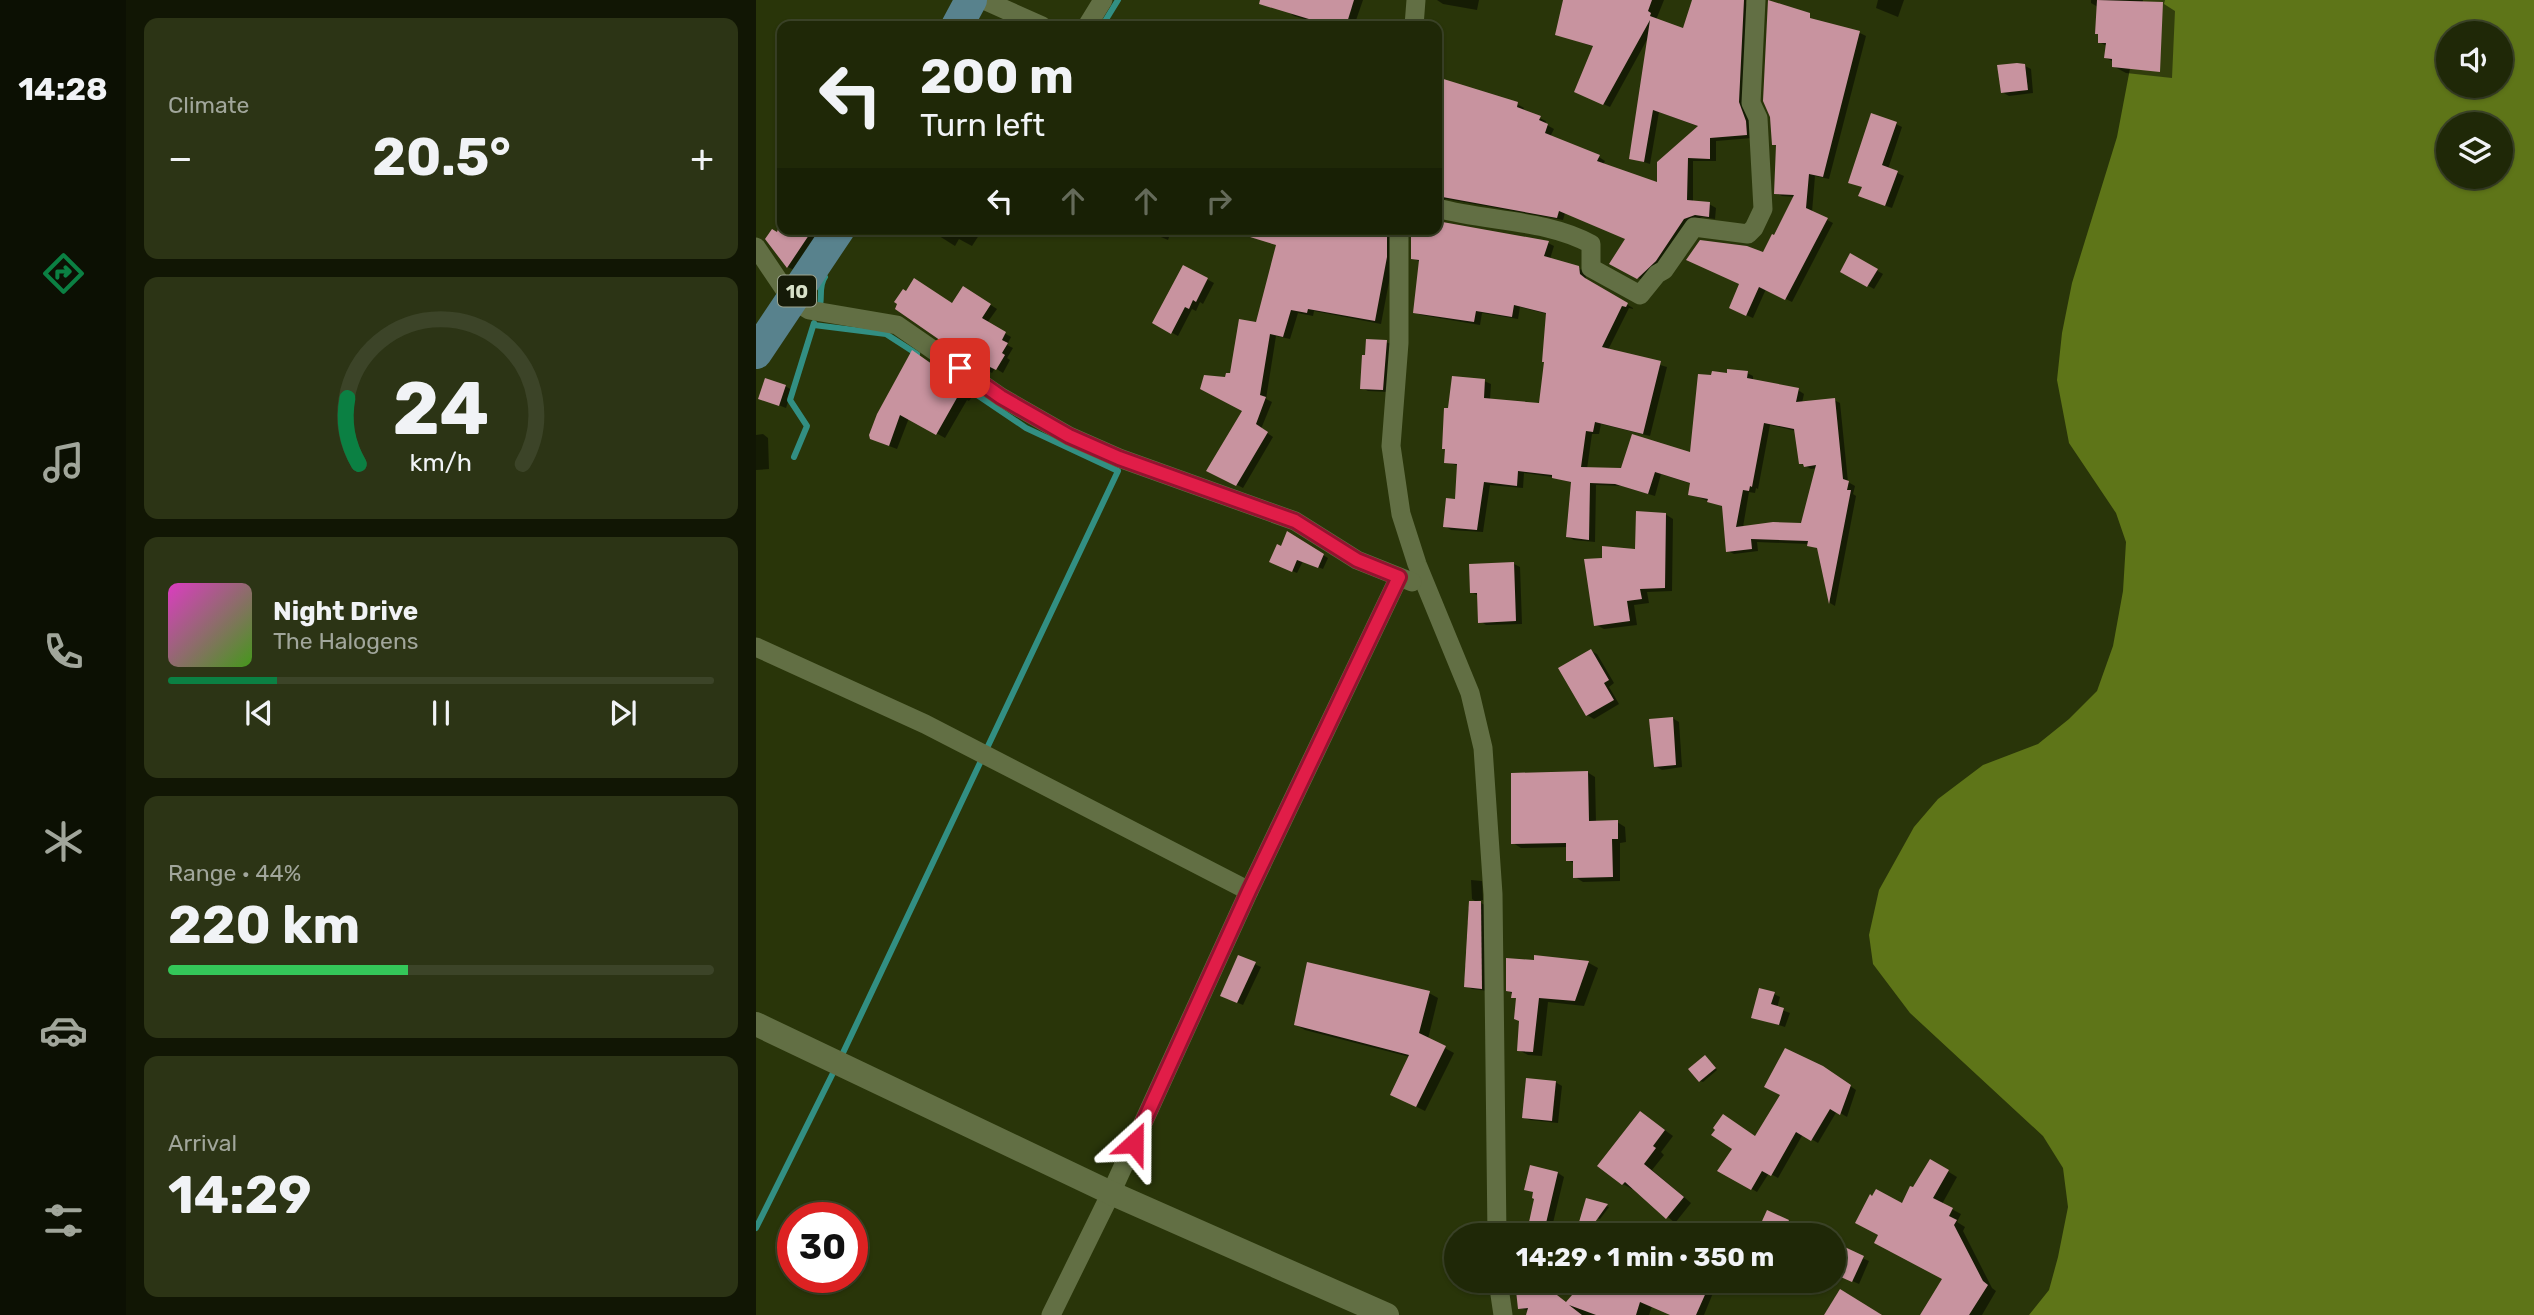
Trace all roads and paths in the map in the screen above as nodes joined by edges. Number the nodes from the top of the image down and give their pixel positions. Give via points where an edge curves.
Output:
1 (971, 0) edge
2 (985, 0) edge
3 (1103, 0) edge
4 (1416, 0) edge
5 (1756, 0) edge
6 (960, 21) edge
7 (1031, 21) edge
8 (1091, 21) edge
9 (1414, 21) edge
10 (1442, 210) edge
11 (835, 235) edge
12 (1399, 235) edge
13 (756, 247) edge
14 (791, 299) junction
15 (756, 353) edge
16 (1399, 577) junction
17 (1427, 588) junction
18 (756, 647) edge
19 (1249, 891) junction
20 (756, 1024) edge
21 (1111, 1193) junction
22 (1497, 1223) edge
23 (1500, 1293) edge
24 (1051, 1315) edge
25 (1387, 1315) edge
26 (1503, 1315) edge

1 - 6 main road
2 - 7 street
3 - 8 street
4 - 9 street
5 - 10 street via 1751,103 1758,118 1763,209 1748,234 1694,227 1640,296 1591,268 1591,244 1570,233
11 - 14 main road, 10
12 - 17 street via 1399,343 1391,446 1401,514
13 - 14 street
14 - 15 main road, 10
14 - 16 street via 808,310 897,325 1001,397 1069,436 1295,521 1357,560
16 - 17 street
16 - 19 street
17 - 22 street via 1470,693 1483,748 1493,894
18 - 19 street via 925,724
19 - 21 street
20 - 21 street
21 - 24 street
21 - 25 street
23 - 26 street

